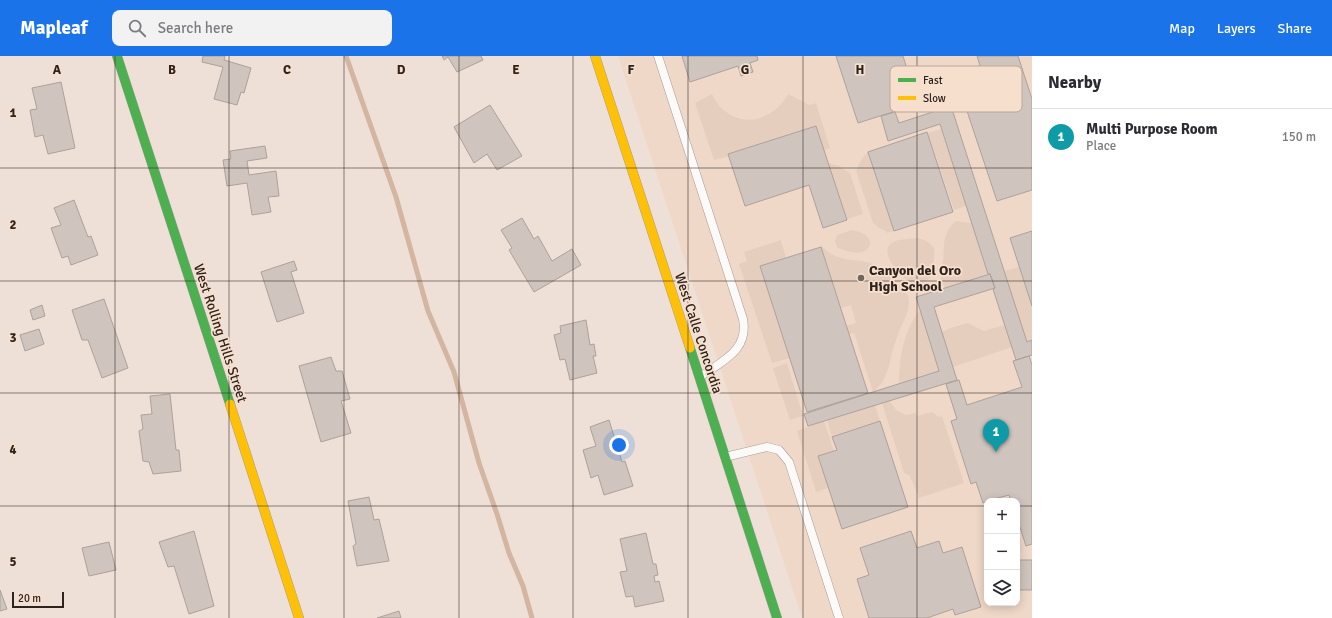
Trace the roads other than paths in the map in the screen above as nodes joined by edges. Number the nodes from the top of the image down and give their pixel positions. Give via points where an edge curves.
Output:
1 (117, 56) edge
2 (595, 56) edge
3 (658, 56) edge
4 (699, 377) junction
5 (725, 457) junction
6 (299, 618) edge
7 (777, 618) edge
8 (839, 618) edge

1 - 6 street, West Rolling Hills Street
2 - 4 street, West Calle Concordia
3 - 4 lane via 745,326 743,340 733,353
4 - 5 street, West Calle Concordia
5 - 7 street, West Calle Concordia
5 - 8 lane via 767,447 779,450 789,462

